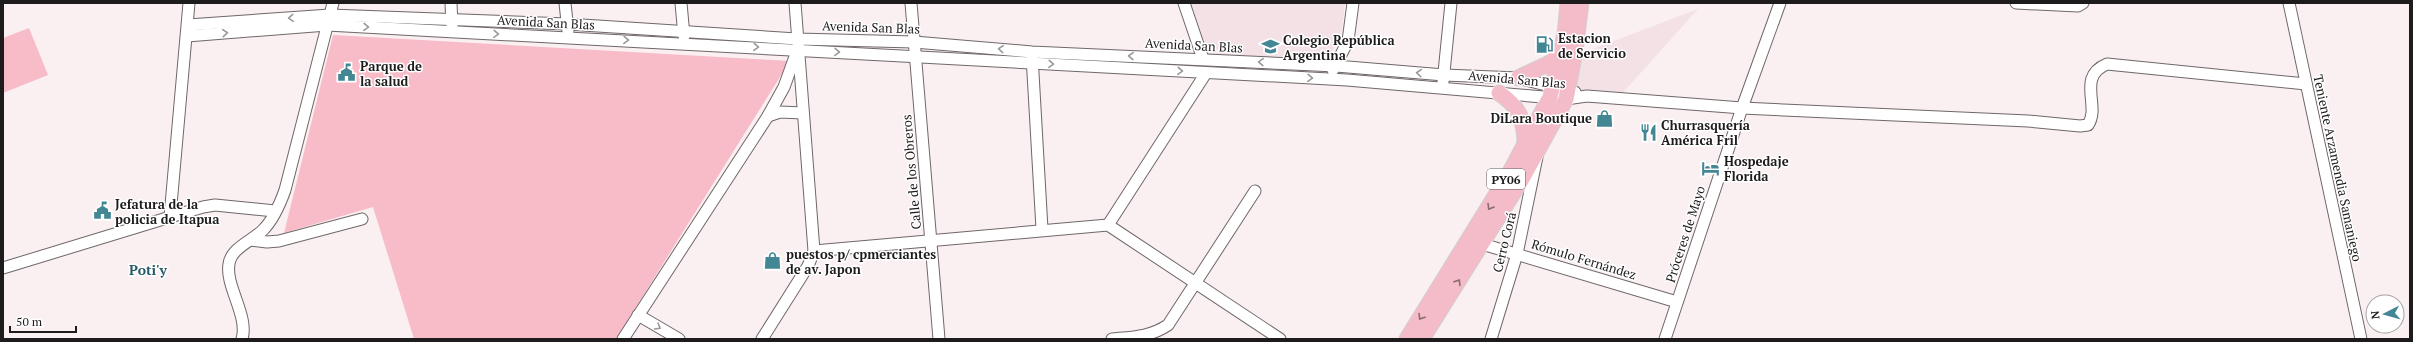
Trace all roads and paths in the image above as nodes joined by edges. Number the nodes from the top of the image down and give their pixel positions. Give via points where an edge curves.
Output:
1 (189, 3) edge
2 (333, 3) edge
3 (451, 3) edge
4 (565, 3) edge
5 (681, 3) edge
6 (794, 3) edge
7 (911, 3) edge
8 (1184, 3) edge
9 (1353, 3) edge
10 (1451, 3) edge
11 (1568, 3) edge
12 (1581, 3) edge
13 (1780, 3) edge
14 (2016, 3) edge
15 (2083, 3) edge
16 (2289, 3) edge
17 (452, 19) junction
18 (329, 20) junction
19 (567, 24) junction
20 (683, 30) junction
21 (187, 31) junction
22 (453, 31) junction
23 (568, 38) junction
24 (797, 39) junction
25 (914, 42) junction
26 (684, 43) junction
27 (798, 50) junction
28 (1032, 52) junction
29 (1561, 52) junction
30 (916, 55) junction
31 (1203, 59) junction
32 (1032, 63) junction
33 (1336, 66) junction
34 (1206, 73) junction
35 (1444, 75) junction
36 (1518, 78) junction
37 (1326, 79) junction
38 (2306, 84) junction
39 (1443, 87) junction
40 (1551, 92) junction
41 (1500, 94) junction
42 (1567, 94) junction
43 (1742, 108) junction
44 (803, 113) junction
45 (768, 116) junction
46 (1532, 148) junction
47 (1255, 191) dead end
48 (275, 211) junction
49 (170, 216) junction
50 (362, 219) dead end
51 (1108, 225) junction
52 (1042, 229) junction
53 (251, 240) junction
54 (931, 241) junction
55 (1482, 244) junction
56 (814, 251) junction
57 (1517, 254) junction
58 (3, 268) edge
59 (1196, 283) junction
60 (1677, 302) junction
61 (638, 315) junction
62 (242, 339) edge
63 (623, 339) edge
64 (679, 339) edge
65 (762, 339) edge
66 (939, 339) edge
67 (1112, 339) edge
68 (1280, 339) edge
69 (1407, 339) edge
70 (1422, 339) edge
71 (1491, 339) edge
72 (1666, 339) edge
73 (2361, 339) edge

1 - 21 street
2 - 18 street
3 - 17 street
4 - 19 street
5 - 20 street
6 - 24 street
7 - 25 street, Calle de los Obreros
8 - 31 street
9 - 33 street via 1348,41
10 - 35 street
11 - 29 highway, PY06
12 - 42 highway, PY06
13 - 43 street, Próceres de Mayo
14 - 15 street via 2078,6
16 - 38 street, Teniente Arzamendia Samaniego
17 - 18 street, Avenida San Blas
17 - 19 street, Avenida San Blas
17 - 22 street
18 - 21 street, Avenida San Blas
18 -> 22 street, Avenida San Blas
18 - 48 street via 285,190
19 - 20 street, Avenida San Blas
19 - 23 street
20 - 24 street, Avenida San Blas
20 - 26 street
21 - 49 street
22 -> 23 street, Avenida San Blas
23 -> 26 street, Avenida San Blas
24 - 25 street, Avenida San Blas
24 - 27 street
28 -> 25 street, Avenida San Blas
25 - 30 street, Calle de los Obreros
26 -> 27 street, Avenida San Blas
27 -> 30 street, Avenida San Blas
27 - 44 street
27 - 45 street via 784,87
31 -> 28 street, Avenida San Blas
28 - 32 street
29 - 36 highway via 1550,63
29 - 40 highway, PY06
30 - 32 street, Avenida San Blas
30 - 54 street, Calle de los Obreros
33 -> 31 street, Avenida San Blas
32 -> 34 street, Avenida San Blas
32 - 52 street
35 -> 33 street, Avenida San Blas
33 - 37 street
34 -> 37 street, Avenida San Blas
34 - 51 street
35 - 36 street, Avenida San Blas
35 - 39 street
36 - 40 street, Avenida San Blas
37 - 39 street, Avenida San Blas
38 - 43 street, Avenida San Blas via 2106,64 2097,69 2090,86 2091,120 2088,125 2080,126 2028,121
38 - 73 street, Teniente Arzamendia Samaniego
39 - 41 street, Avenida San Blas
40 - 41 street, Avenida San Blas
40 - 42 street, Avenida San Blas
40 - 46 highway, PY06
41 - 46 highway via 1512,102 1520,113
42 - 43 street, Avenida San Blas
42 - 46 highway, PY06
43 - 60 street, Próceres de Mayo
44 - 45 street via 780,112
44 - 56 street
45 - 61 street
46 - 55 highway, PY06
46 - 57 street, Cerro Corá
46 -> 69 highway, PY06
47 - 59 street
48 - 49 street via 215,205
48 - 53 street via 263,230
49 - 58 street
50 - 53 street via 279,241
51 - 52 street
51 - 59 street
52 - 54 street
53 - 62 street via 234,254 228,265 243,326
54 - 56 street
54 - 66 street, Calle de los Obreros
55 - 57 street, Rómulo Fernández
70 -> 55 highway, PY06
56 - 65 street via 808,266
57 - 60 street, Rómulo Fernández
57 - 71 street, Cerro Corá
59 - 67 street via 1168,325 1144,336
59 - 68 street
60 - 72 street, Próceres de Mayo
61 - 63 street
61 -> 64 street

